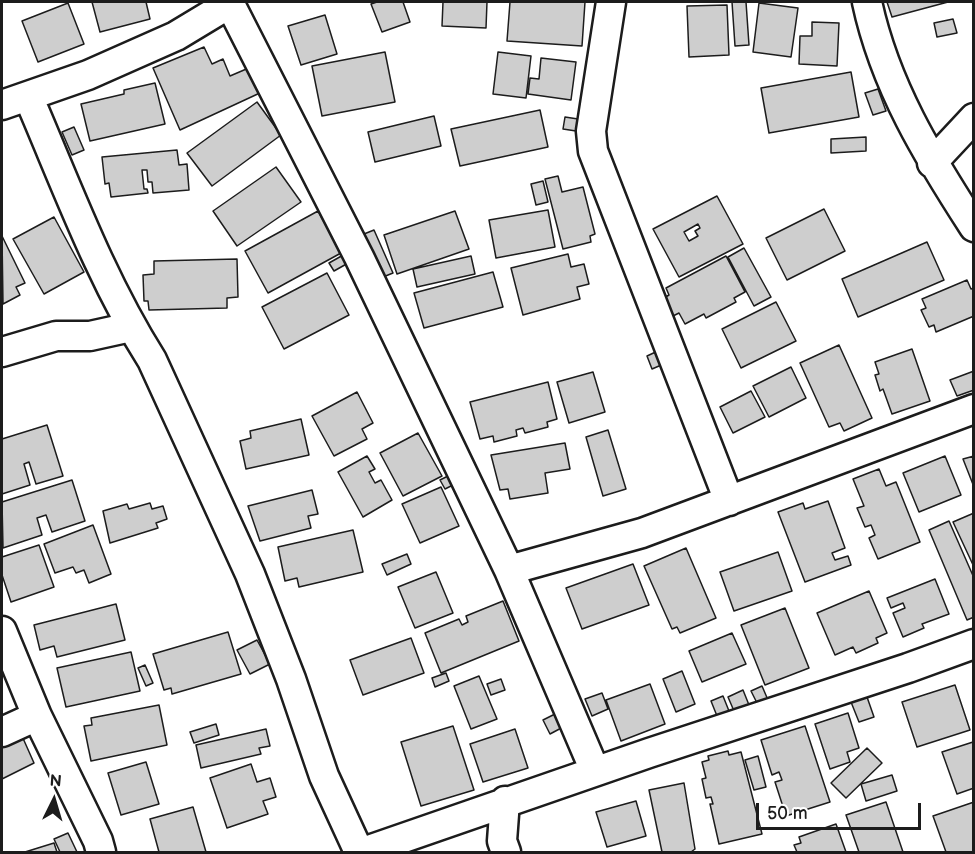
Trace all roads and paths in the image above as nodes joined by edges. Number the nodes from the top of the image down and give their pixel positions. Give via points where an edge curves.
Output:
1 (611, 2) edge
2 (867, 2) edge
3 (229, 3) edge
4 (15, 101) edge
5 (974, 118) edge
6 (932, 163) junction
7 (974, 227) edge
8 (131, 327) junction
9 (2, 352) edge
10 (974, 409) edge
11 (729, 501) junction
12 (509, 570) junction
13 (2, 631) edge
14 (972, 648) edge
15 (37, 716) junction
16 (2, 732) edge
17 (596, 771) junction
18 (505, 801) junction
19 (473, 812) junction
20 (504, 847) edge
21 (101, 852) edge
22 (361, 852) edge

1 - 11 street via 591,131 593,151
2 - 6 street via 875,37 899,100
3 - 4 street via 176,36 88,75
3 - 12 street via 359,257
4 - 8 street
5 - 6 street
6 - 7 street
8 - 9 street via 90,336 56,336
8 - 22 street via 152,360 250,574 324,776
10 - 11 street
11 - 12 street via 642,533
12 - 17 street
13 - 15 street
14 - 17 street
15 - 16 street
15 - 21 street
17 - 18 street
18 - 19 street
18 - 20 street
19 - 20 street
19 - 22 street

